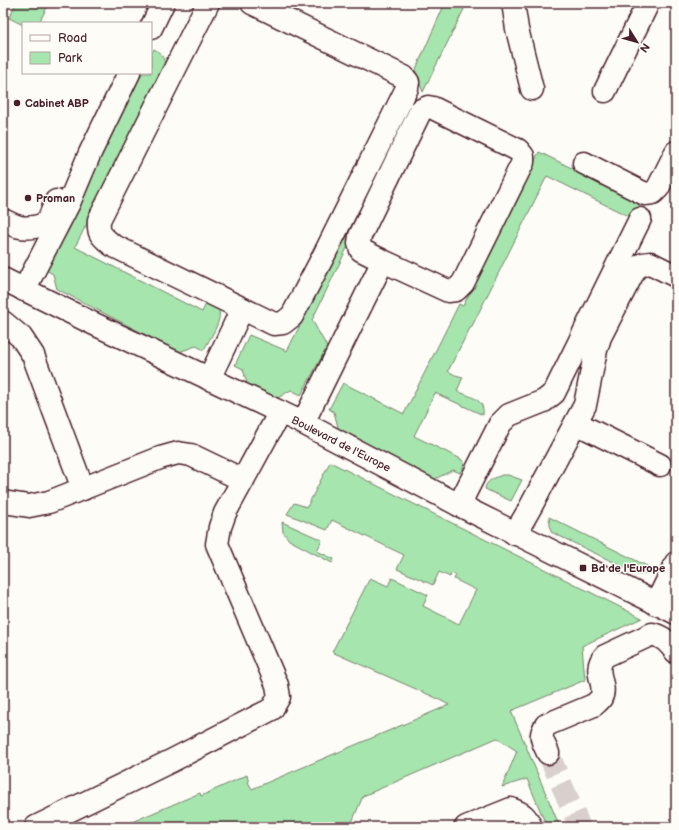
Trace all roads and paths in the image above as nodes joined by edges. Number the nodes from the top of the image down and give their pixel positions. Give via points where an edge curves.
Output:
1 (163, 3) edge
2 (208, 3) edge
3 (252, 3) edge
4 (514, 3) edge
5 (648, 3) edge
6 (152, 26) edge
7 (129, 74) edge
8 (532, 89) dead end
9 (605, 91) dead end
10 (676, 152) edge
11 (584, 163) dead end
12 (78, 182) junction
13 (640, 219) dead end
14 (3, 220) edge
15 (383, 261) junction
16 (676, 276) edge
17 (3, 279) edge
18 (24, 290) junction
19 (242, 309) junction
20 (3, 322) edge
21 (209, 379) junction
22 (280, 412) junction
23 (303, 423) junction
24 (576, 423) junction
25 (660, 465) dead end
26 (243, 480) junction
27 (83, 489) junction
28 (3, 502) edge
29 (459, 505) junction
30 (515, 534) junction
31 (676, 564) edge
32 (656, 604) junction
33 (676, 613) edge
34 (676, 652) edge
35 (548, 753) tunnel mouth
36 (36, 827) edge
37 (466, 827) edge
38 (531, 827) edge

1 - 6 street
2 - 19 street via 99,220 98,230 112,245
3 - 19 street via 404,76 408,82 292,316 283,323 274,324
4 - 8 street via 517,29
5 - 9 street
7 - 12 street
10 - 11 street via 654,193 645,194
12 - 14 street via 64,188 45,223 25,228
12 - 18 street
13 - 29 street via 554,393 544,401 509,415 500,424
15 - 15 street via 448,291 456,290 463,284 523,162 523,156 518,150 433,108 421,110 360,236 361,250
15 - 23 street
16 - 24 street via 650,263 642,264 635,269 600,338 585,405
17 - 18 street, Boulevard de l'Europe
18 - 21 street, Boulevard de l'Europe
19 - 21 street
20 - 27 street via 21,337 33,355
21 - 22 street, Boulevard de l'Europe
22 - 23 street, Boulevard de l'Europe
22 - 26 street
23 - 29 street, Boulevard de l'Europe
24 - 25 street
24 - 30 street
26 - 27 street via 192,455 178,453
26 - 36 street via 225,513 217,544 277,685 279,697 272,709
27 - 28 street via 49,502 29,506
29 - 30 street, Boulevard de l'Europe
30 - 32 street, Boulevard de l'Europe
31 - 32 street
32 - 33 street, Boulevard de l'Europe
34 - 35 street via 665,639 652,634 605,656 598,665 603,693 600,699 594,705 546,725 541,737
37 - 38 street via 511,809 522,813

